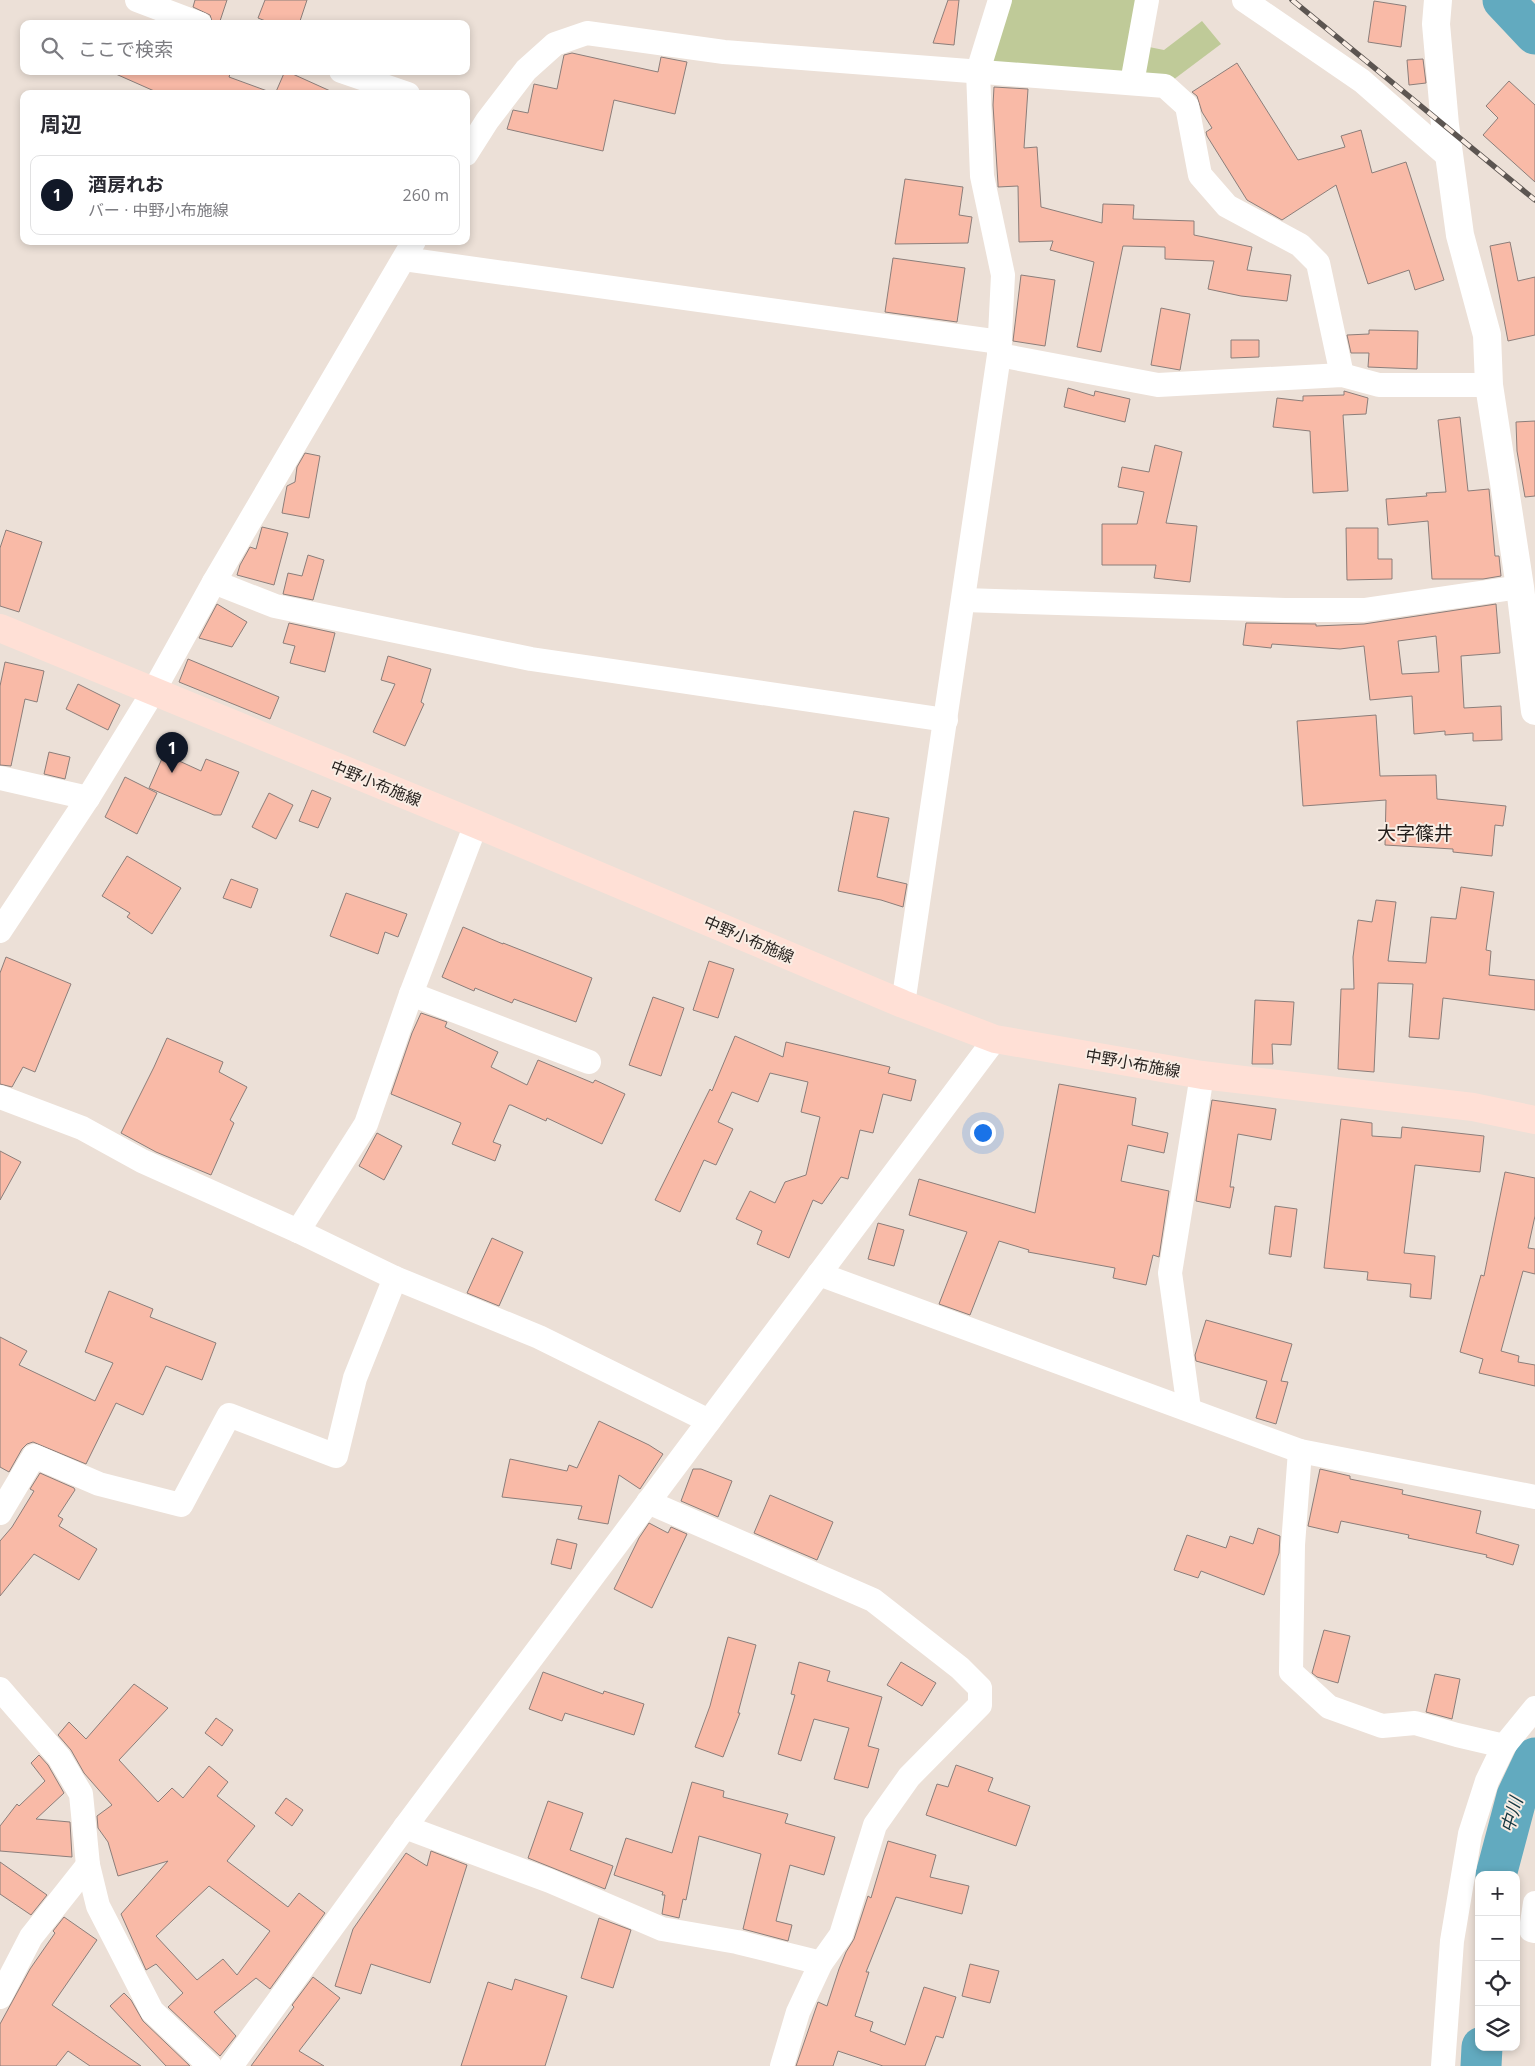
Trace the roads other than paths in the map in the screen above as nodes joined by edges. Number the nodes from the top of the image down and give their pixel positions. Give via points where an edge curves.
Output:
1 (137, 0) edge
2 (1000, 0) edge
3 (1147, 0) edge
4 (1244, 0) edge
5 (1438, 0) edge
6 (190, 20) edge
7 (978, 71) junction
8 (353, 75) edge
9 (1132, 83) junction
10 (396, 90) edge
11 (476, 117) edge
12 (470, 139) edge
13 (1450, 158) junction
14 (409, 250) edge
15 (1000, 349) junction
16 (1342, 375) junction
17 (1489, 385) junction
18 (214, 582) junction
19 (1520, 586) junction
20 (964, 600) junction
21 (0, 628) edge
22 (154, 692) junction
23 (1535, 711) edge
24 (946, 720) junction
25 (0, 778) edge
26 (88, 798) junction
27 (476, 824) junction
28 (0, 931) edge
29 (411, 994) junction
30 (903, 1004) junction
31 (994, 1039) junction
32 (589, 1062) dead end
33 (1202, 1075) junction
34 (0, 1097) edge
35 (1535, 1120) edge
36 (298, 1231) junction
37 (819, 1274) junction
38 (395, 1278) junction
39 (1189, 1409) junction
40 (709, 1421) junction
41 (1300, 1451) junction
42 (1535, 1497) edge
43 (648, 1502) junction
44 (0, 1513) edge
45 (0, 1688) edge
46 (1535, 1708) edge
47 (1504, 1746) junction
48 (405, 1827) junction
49 (88, 1865) junction
50 (1535, 1904) edge
51 (1535, 1931) edge
52 (821, 1963) junction
53 (0, 1998) edge
54 (210, 2066) edge
55 (230, 2066) edge
56 (782, 2066) edge
57 (1443, 2066) edge

1 - 6 street
2 - 7 street
3 - 9 street
4 - 13 street via 1362,81
5 - 13 street via 1436,24
7 - 9 street
7 - 11 street via 724,52 587,33 555,44
7 - 15 street via 982,176 1003,275
8 - 10 street
9 - 16 street via 1165,86 1188,106 1200,175 1227,206 1300,245 1318,263
11 - 12 street
13 - 17 street via 1460,235 1488,335
14 - 15 street
14 - 18 street
15 - 16 street via 1158,385
15 - 20 street
16 - 17 street via 1379,385
17 - 19 street
18 - 22 street
18 - 24 street via 275,606 531,659
19 - 20 street via 1364,610
19 - 23 street
20 - 24 street
21 - 22 main road, 中野小布施線
22 - 26 street
22 - 27 main road, 中野小布施線
24 - 30 street
25 - 26 street
26 - 28 street
27 - 29 street
27 - 30 main road, 中野小布施線
29 - 32 street
29 - 36 street via 366,1124
30 - 31 main road, 中野小布施線
31 - 33 main road, 中野小布施線
31 - 37 street
33 - 35 main road, 中野小布施線 via 1473,1107
33 - 39 street via 1170,1274
34 - 36 street via 82,1128 142,1161
36 - 38 street
37 - 39 street
37 - 40 street
38 - 40 street via 539,1337
38 - 44 street via 355,1378 336,1456 229,1415 182,1505 99,1484 34,1456
39 - 41 street
40 - 43 street
41 - 42 street
41 - 47 street via 1293,1545 1291,1672 1329,1707 1382,1726 1415,1723
43 - 48 street
43 - 52 street via 873,1600 960,1668 980,1688 980,1705 909,1777 875,1825 841,1935
45 - 49 street via 59,1757 81,1794
46 - 47 street
47 - 57 street via 1487,1781 1470,1834 1452,1941
48 - 52 street via 550,1881 662,1929 737,1942
48 - 55 street
49 - 53 street via 31,1937
49 - 54 street via 98,1906 152,2011
50 - 51 street via 1531,1930
52 - 56 street via 798,2012

